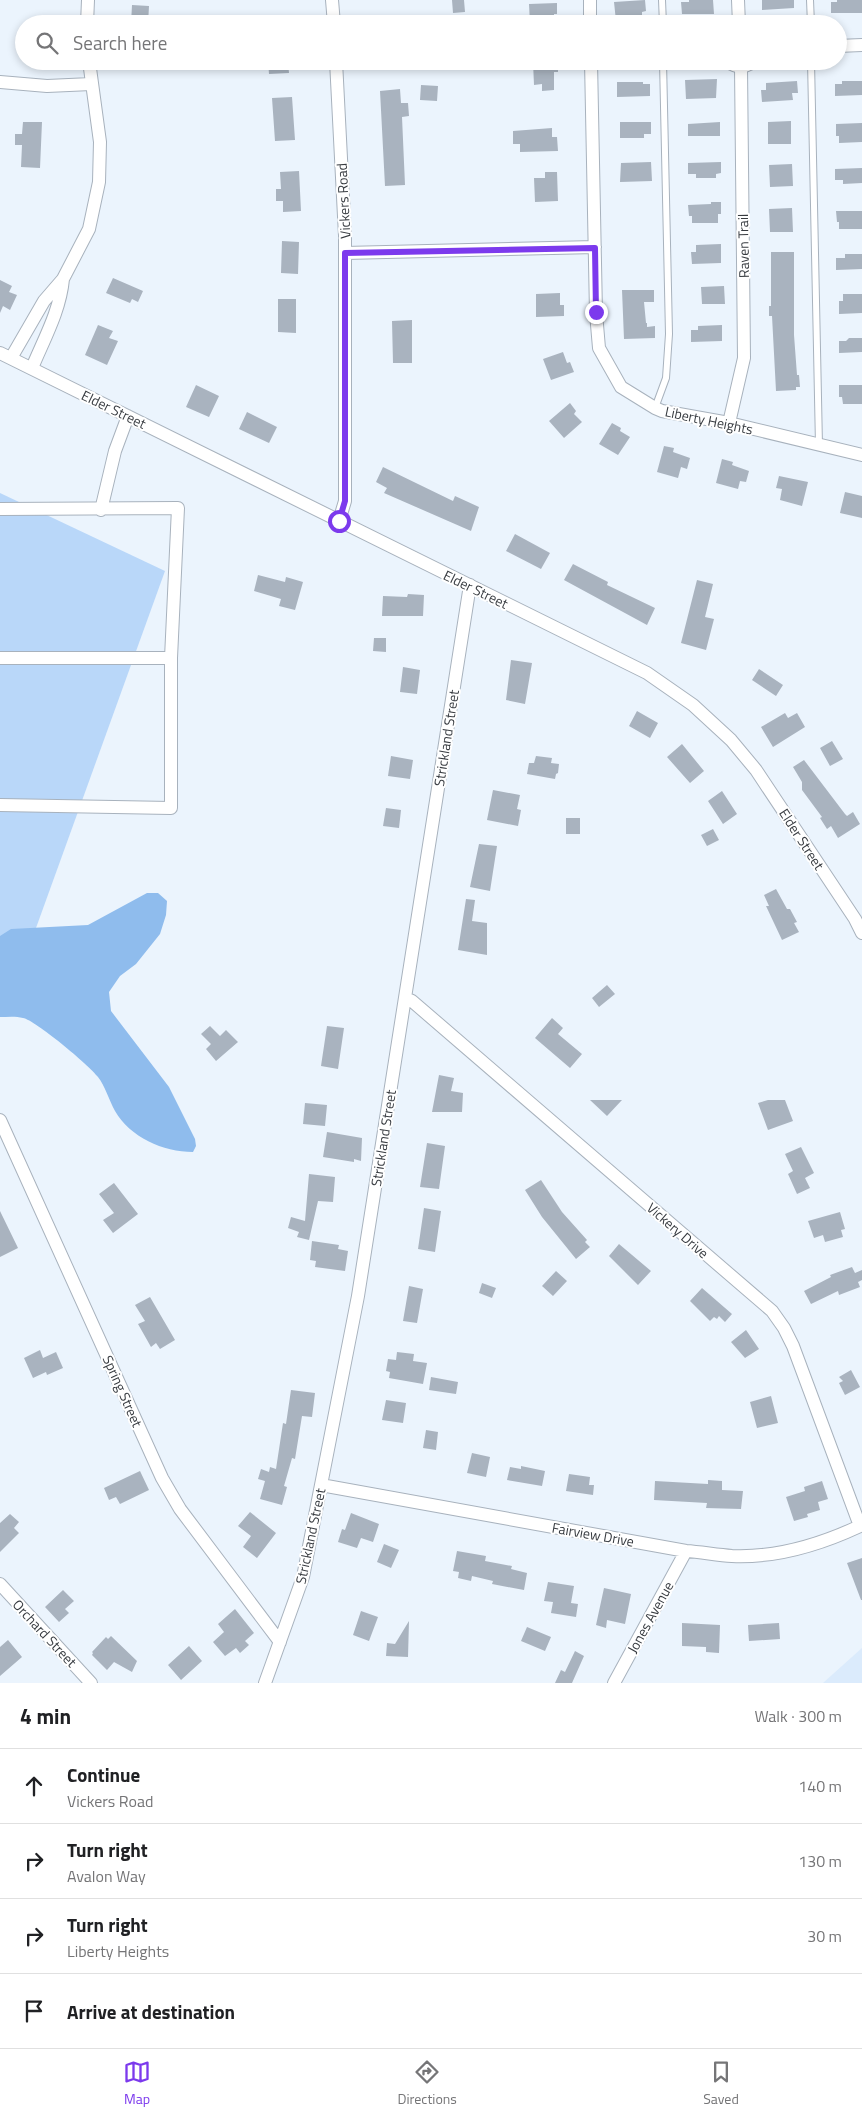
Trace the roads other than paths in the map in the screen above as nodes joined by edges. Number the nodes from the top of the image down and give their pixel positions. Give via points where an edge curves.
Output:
1 (88, 0) edge
2 (332, 0) edge
3 (590, 0) edge
4 (662, 0) edge
5 (738, 0) edge
6 (810, 0) edge
7 (87, 15) edge
8 (333, 15) edge
9 (590, 15) edge
10 (663, 15) edge
11 (739, 15) edge
12 (810, 15) edge
13 (847, 46) edge
14 (862, 46) edge
15 (90, 70) edge
16 (336, 70) edge
17 (591, 70) edge
18 (663, 70) edge
19 (741, 70) edge
20 (811, 70) edge
21 (0, 82) edge
22 (91, 84) junction
23 (595, 248) junction
24 (345, 253) junction
25 (63, 279) junction
26 (5, 355) edge
27 (32, 368) junction
28 (655, 408) junction
29 (128, 416) junction
30 (729, 423) junction
31 (818, 445) junction
32 (862, 455) edge
33 (0, 509) edge
34 (101, 510) junction
35 (339, 521) junction
36 (470, 585) junction
37 (0, 658) edge
38 (171, 658) junction
39 (0, 805) edge
40 (862, 933) edge
41 (405, 998) junction
42 (0, 1120) edge
43 (321, 1485) junction
44 (861, 1526) edge
45 (686, 1550) junction
46 (0, 1584) edge
47 (280, 1642) junction
48 (91, 1683) edge
49 (265, 1683) edge
50 (614, 1683) edge

1 - 7 street
2 - 8 street
3 - 9 street
4 - 10 lane
5 - 11 street
6 - 12 lane
13 - 14 street
15 - 22 street
16 - 24 street, Vickers Road
17 - 23 street, Liberty Heights
18 - 28 lane via 669,334 666,378
19 - 30 street, Raven Trail via 744,358
20 - 31 lane
21 - 22 street via 47,86
22 - 25 street via 100,142 99,182 89,229
23 - 24 street
23 - 28 street, Liberty Heights via 599,348 621,387
24 - 35 street, Vickers Road via 345,501
25 - 26 street
25 - 27 street via 56,314
26 - 27 street, Elder Street
27 - 29 street, Elder Street
28 - 30 street, Liberty Heights
29 - 34 street via 115,451
29 - 35 street, Elder Street
30 - 31 street, Liberty Heights
31 - 32 street, Liberty Heights
33 - 34 street
34 - 38 street via 178,508
35 - 36 street, Elder Street
36 - 40 street, Elder Street via 646,673 693,705 731,740 756,770
36 - 41 street, Strickland Street
37 - 38 street
38 - 39 street via 172,808
41 - 43 street, Strickland Street via 358,1296
41 - 44 street, Vickery Drive via 772,1311 793,1346
42 - 47 street, Spring Street via 162,1478 180,1509
43 - 45 street, Fairview Drive
43 - 47 street, Strickland Street via 303,1577
44 - 45 street, Fairview Drive via 820,1543 777,1553 733,1556
45 - 50 street, Jones Avenue
46 - 48 street, Orchard Street
47 - 49 street, Strickland Street

